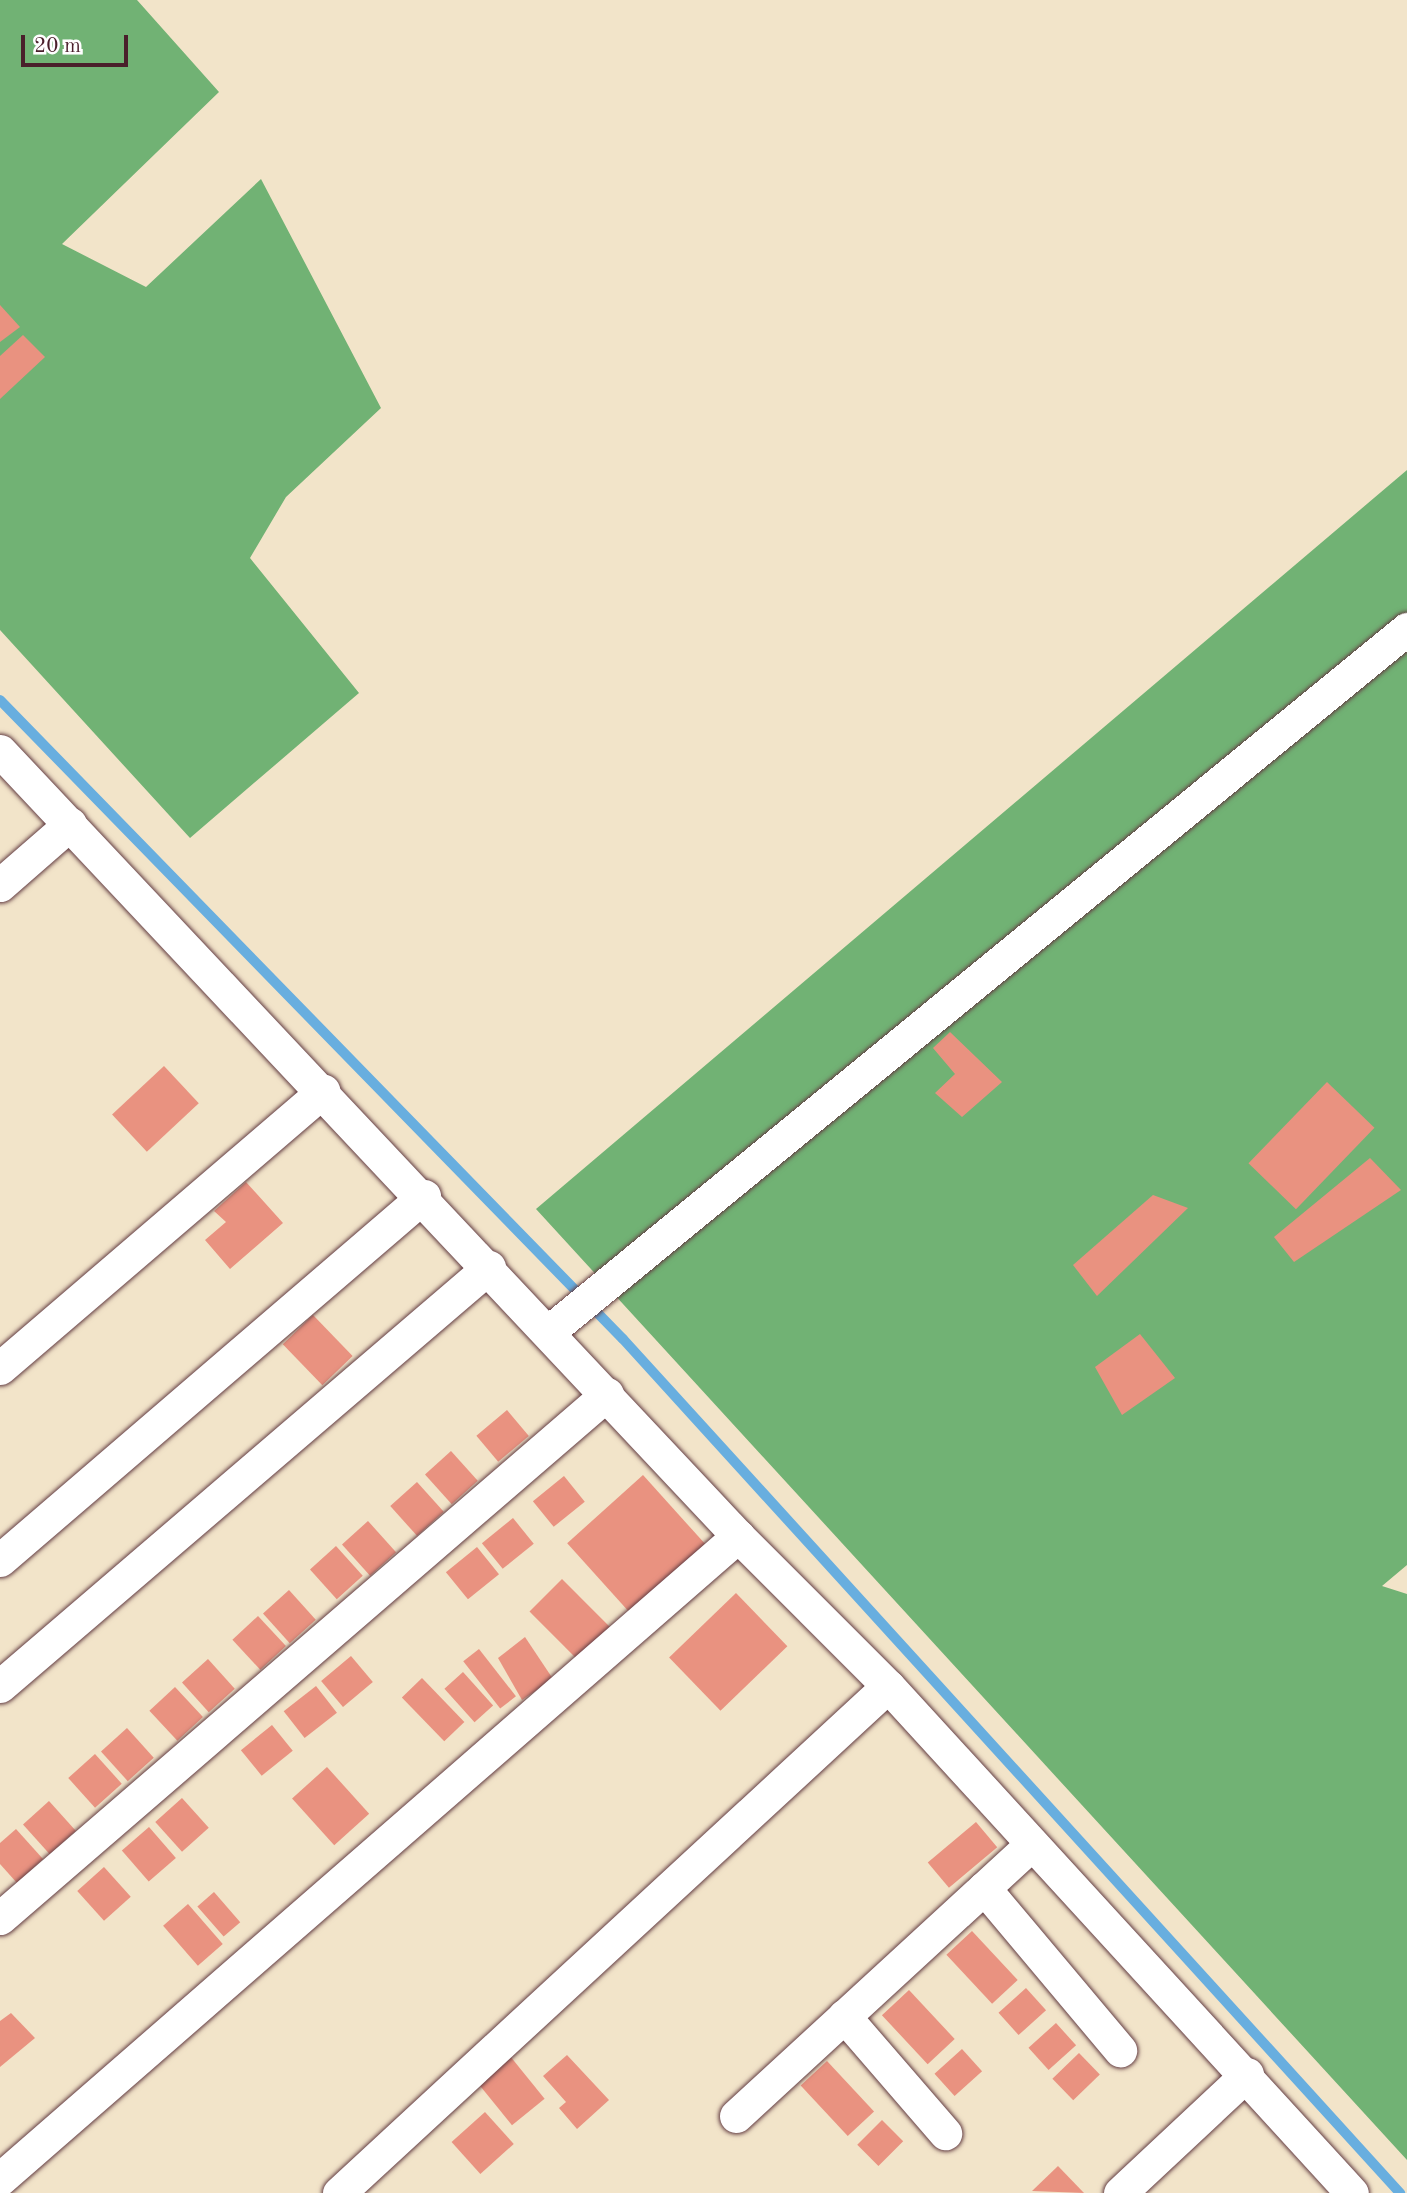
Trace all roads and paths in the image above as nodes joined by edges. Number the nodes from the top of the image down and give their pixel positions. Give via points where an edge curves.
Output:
1 (1407, 629) edge
2 (0, 751) edge
3 (70, 824) junction
4 (0, 885) edge
5 (323, 1091) junction
6 (424, 1196) junction
7 (489, 1267) junction
8 (558, 1324) junction
9 (0, 1368) edge
10 (607, 1394) junction
11 (738, 1535) junction
12 (0, 1560) edge
13 (0, 1686) edge
14 (888, 1686) junction
15 (1031, 1845) junction
16 (984, 1888) junction
17 (0, 1918) edge
18 (845, 2016) junction
19 (1120, 2050) dead end
20 (1247, 2074) junction
21 (736, 2116) dead end
22 (945, 2133) dead end
23 (0, 2179) edge
24 (339, 2193) edge
25 (1120, 2193) edge
26 (1352, 2193) edge

1 - 8 street
2 - 3 street
3 - 4 street
3 - 5 street
5 - 6 street
5 - 9 street
6 - 7 street
6 - 12 street
7 - 8 street
7 - 13 street
8 - 10 street
10 - 11 street
10 - 17 street
11 - 14 street
11 - 23 street
14 - 15 street
14 - 24 street
15 - 16 street
15 - 20 street
16 - 18 street
16 - 19 street
18 - 21 street
18 - 22 street
20 - 25 street
20 - 26 street

